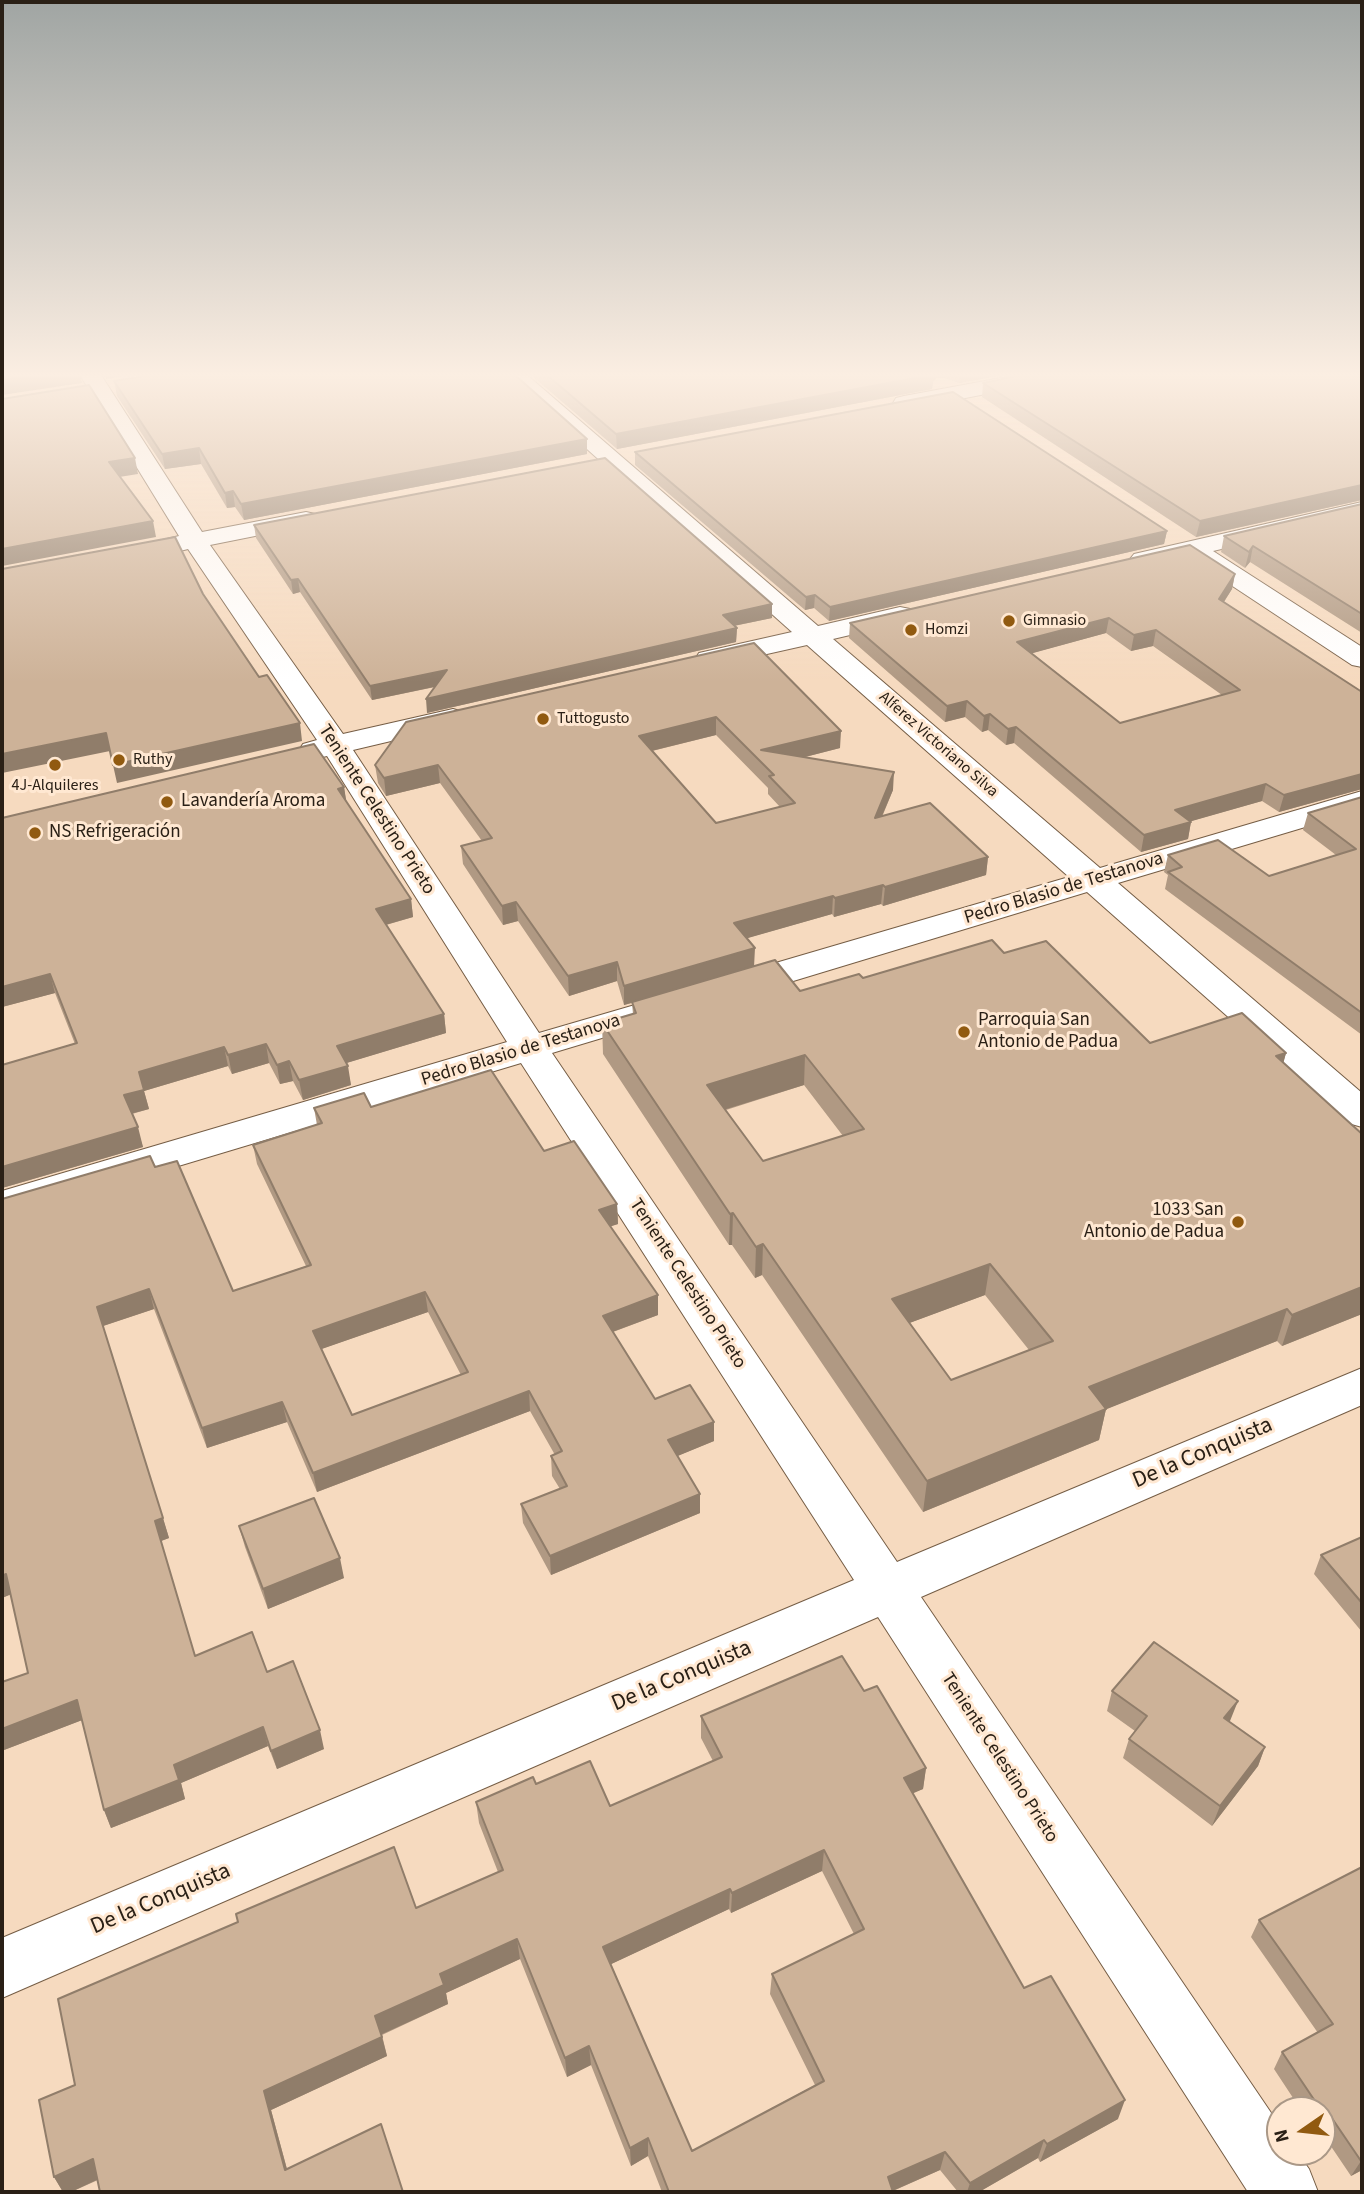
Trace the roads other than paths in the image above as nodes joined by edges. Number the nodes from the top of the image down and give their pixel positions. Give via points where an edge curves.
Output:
1 (155, 477) edge
2 (631, 477) edge
3 (1362, 509) edge
4 (329, 514) edge
5 (1169, 533) edge
6 (195, 541) junction
7 (1191, 548) junction
8 (144, 551) edge
9 (1124, 563) edge
10 (919, 610) edge
11 (810, 635) junction
12 (1362, 659) edge
13 (689, 663) edge
14 (485, 710) edge
15 (335, 745) junction
16 (282, 757) edge
17 (1362, 800) edge
18 (1094, 880) junction
19 (530, 1048) junction
20 (1362, 1114) edge
21 (2, 1205) edge
22 (1362, 1386) edge
23 (888, 1589) junction
24 (2, 1968) edge
25 (1286, 2192) edge

1 - 6 street, Teniente Celestino Prieto
2 - 11 street, Alferez Victoriano Silva
3 - 7 street
4 - 6 street
5 - 7 street
6 - 8 street
6 - 15 street, Teniente Celestino Prieto
7 - 9 street
7 - 12 street
10 - 11 street
11 - 13 street
11 - 18 street, Alferez Victoriano Silva
14 - 15 street
15 - 16 street
15 - 19 street, Teniente Celestino Prieto
17 - 18 street, Pedro Blasio de Testanova
18 - 19 street, Pedro Blasio de Testanova
18 - 20 street, Alferez Victoriano Silva
19 - 21 street, Pedro Blasio de Testanova
19 - 23 street, Teniente Celestino Prieto
22 - 23 street, De la Conquista
23 - 24 street, De la Conquista
23 - 25 street, Teniente Celestino Prieto

